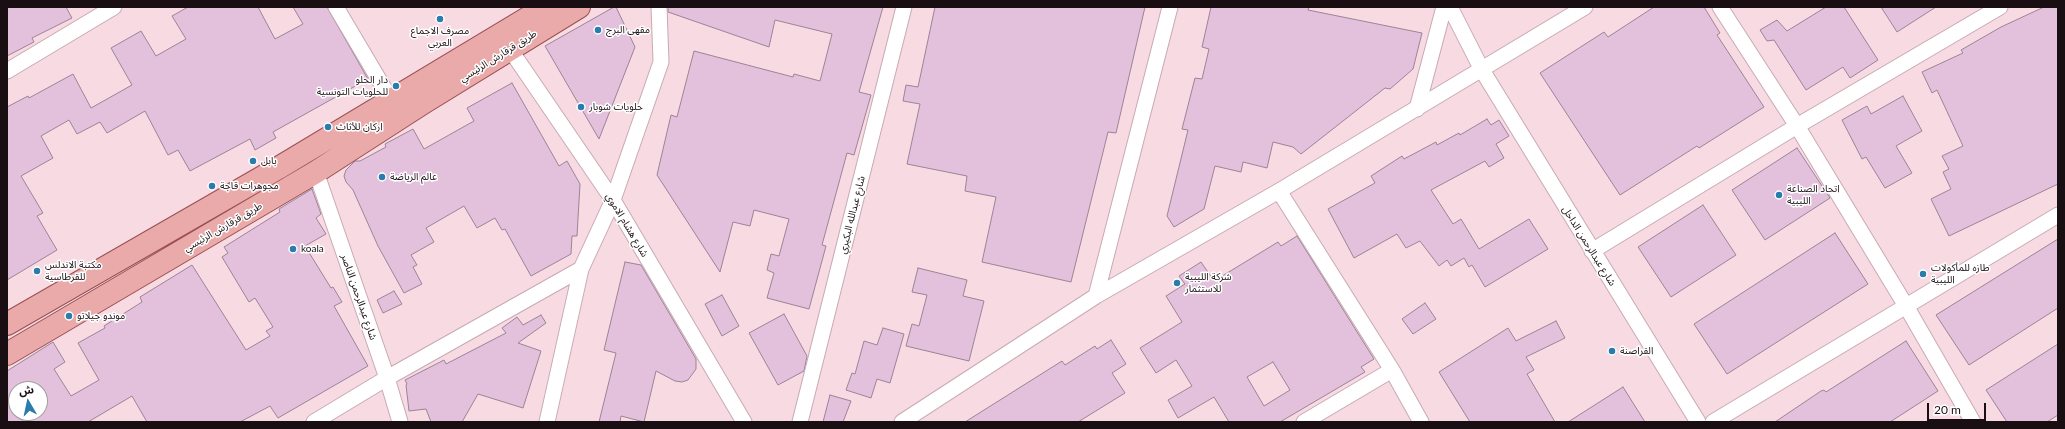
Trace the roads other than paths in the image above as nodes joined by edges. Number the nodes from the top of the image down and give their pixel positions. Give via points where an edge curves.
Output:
1 (114, 7) edge
2 (336, 7) edge
3 (546, 7) edge
4 (579, 7) edge
5 (659, 7) edge
6 (904, 7) edge
7 (1170, 7) edge
8 (1444, 7) edge
9 (1450, 7) edge
10 (1585, 7) edge
11 (1720, 7) edge
12 (2000, 7) edge
13 (504, 42) junction
14 (1482, 70) junction
15 (7, 71) edge
16 (391, 100) junction
17 (1417, 109) junction
18 (1797, 126) junction
19 (316, 172) junction
20 (1279, 191) junction
21 (613, 200) junction
22 (2058, 215) edge
23 (1592, 251) junction
24 (581, 269) junction
25 (1096, 296) junction
26 (1906, 306) junction
27 (7, 324) edge
28 (7, 354) edge
29 (1392, 370) junction
30 (387, 378) junction
31 (314, 422) edge
32 (400, 422) edge
33 (547, 422) edge
34 (744, 422) edge
35 (800, 422) edge
36 (902, 422) edge
37 (1304, 422) edge
38 (1421, 422) edge
39 (1698, 422) edge
40 (1713, 422) edge
41 (1973, 422) edge

1 - 15 street
2 - 16 street
3 - 13 main road, طريق قرقارش الرئيسي
4 - 13 main road, طريق قرقارش الرئيسي
5 - 21 street via 661,62
6 - 35 street, شارع عبدالله البكيري
7 - 25 street
8 - 17 street
9 - 14 street, شارع عبدالرحمن الداخل
10 - 14 street
11 - 18 street
12 - 18 street
13 - 16 main road, طريق قرقارش الرئيسي
13 - 19 main road, طريق قرقارش الرئيسي
13 - 21 street, شارع هشام الاموي
14 - 17 street
14 - 23 street, شارع عبدالرحمن الداخل
16 - 27 main road, طريق قرقارش الرئيسي
17 - 20 street
18 - 23 street
18 - 26 street
19 - 28 main road, طريق قرقارش الرئيسي
19 - 30 street, شارع عبدالرحمن الناصر
20 - 25 street
20 - 29 street
21 - 24 street
21 - 34 street, شارع هشام الاموي
22 - 26 street
23 - 39 street, شارع عبدالرحمن الداخل
24 - 30 street
24 - 33 street
25 - 36 street
26 - 40 street
26 - 41 street
29 - 37 street
29 - 38 street
30 - 31 street
30 - 32 street, شارع عبدالرحمن الناصر

